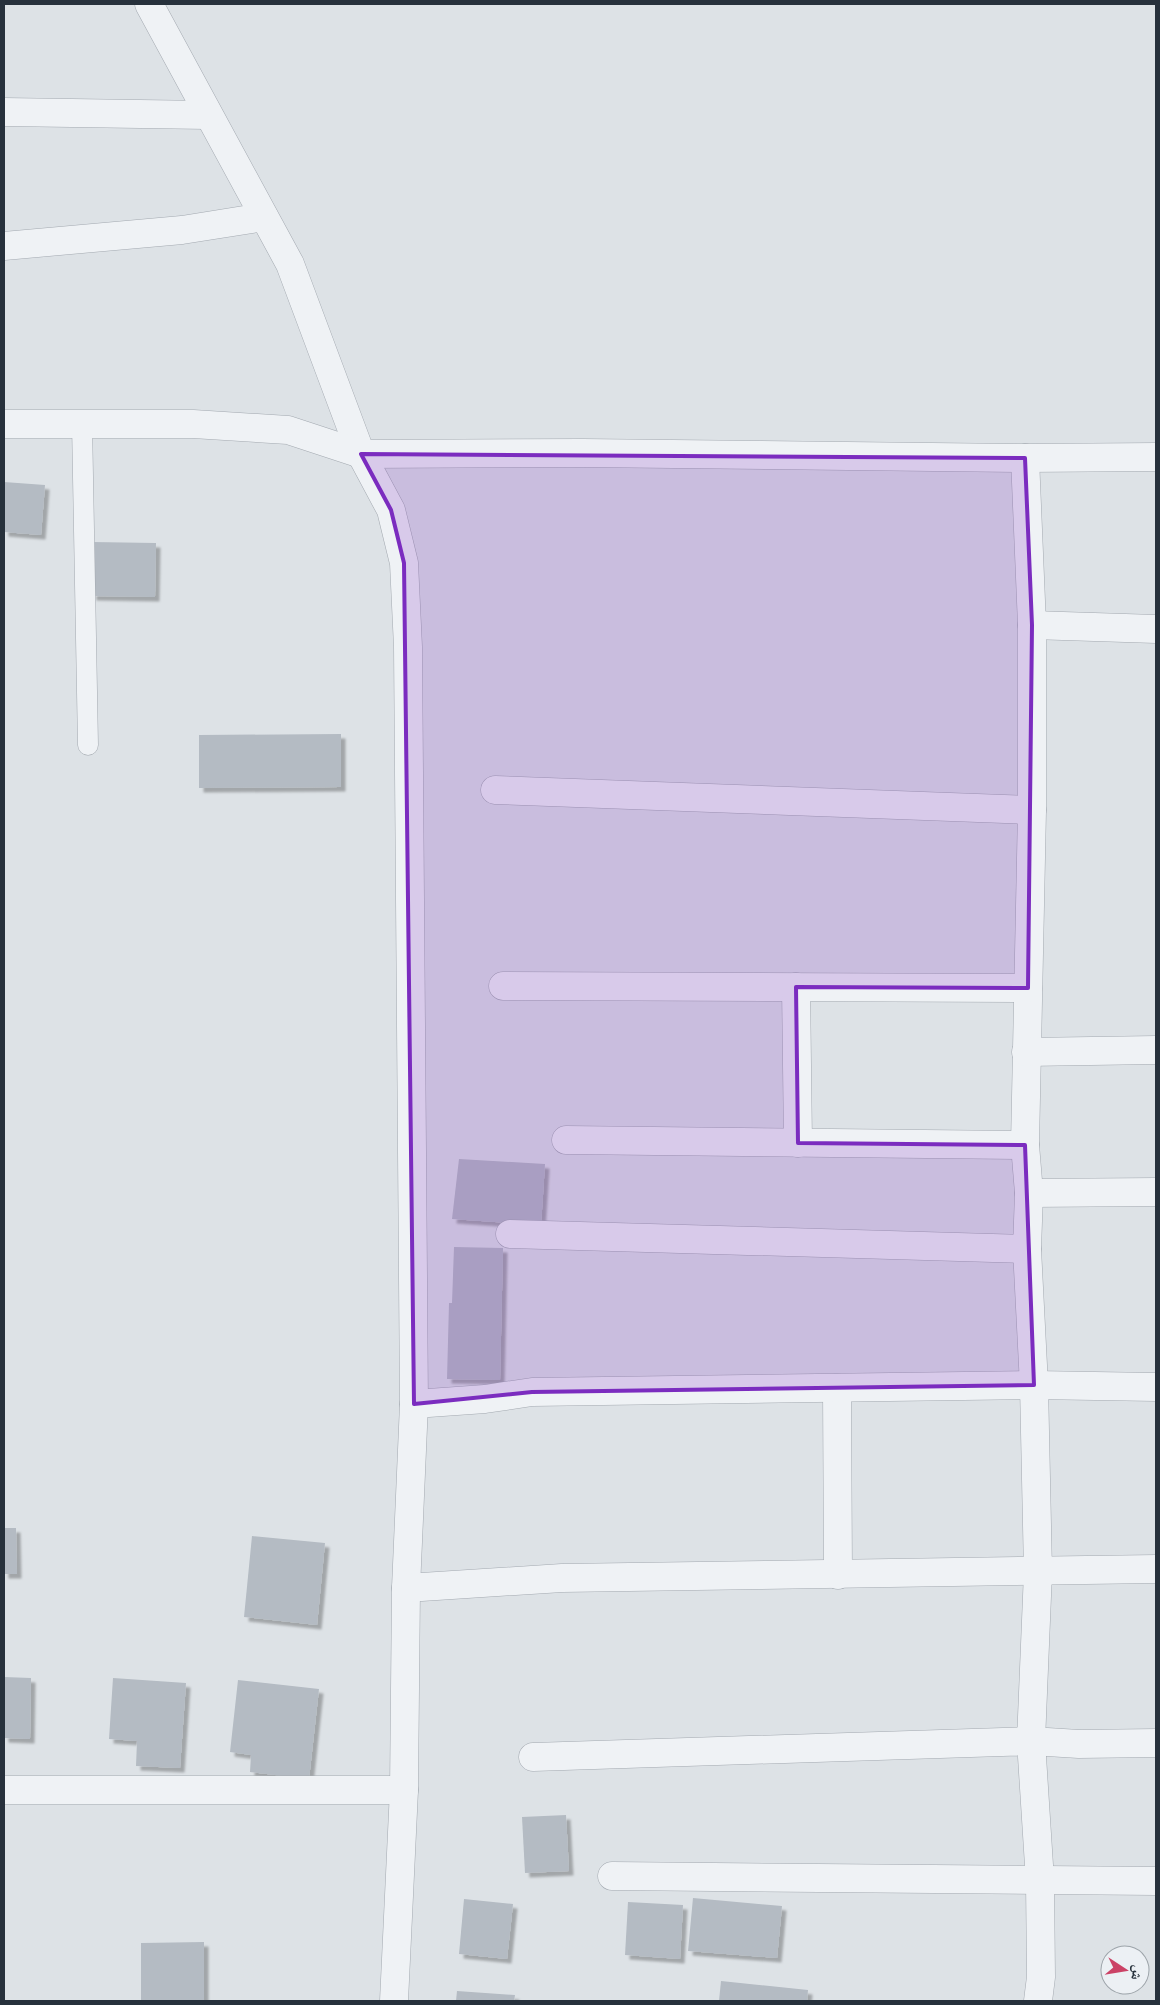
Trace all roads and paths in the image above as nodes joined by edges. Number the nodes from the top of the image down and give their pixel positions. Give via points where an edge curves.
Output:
1 (149, 4) edge
2 (4, 112) edge
3 (208, 115) junction
4 (264, 217) junction
5 (4, 246) edge
6 (82, 423) junction
7 (4, 424) edge
8 (361, 454) junction
9 (1156, 457) edge
10 (1025, 458) junction
11 (1032, 625) junction
12 (1156, 629) edge
13 (88, 745) dead end
14 (495, 790) dead end
15 (1032, 810) junction
16 (503, 986) dead end
17 (796, 987) junction
18 (1028, 988) junction
19 (1156, 1050) edge
20 (1026, 1052) junction
21 (566, 1140) dead end
22 (798, 1143) junction
23 (1025, 1145) junction
24 (1156, 1192) edge
25 (1029, 1193) junction
26 (510, 1234) dead end
27 (1027, 1249) junction
28 (1034, 1385) junction
29 (837, 1388) junction
30 (1156, 1388) edge
31 (414, 1404) junction
32 (1156, 1569) edge
33 (1038, 1572) junction
34 (838, 1575) junction
35 (406, 1588) junction
36 (1031, 1741) junction
37 (1156, 1743) edge
38 (533, 1757) dead end
39 (4, 1790) edge
40 (404, 1790) junction
41 (612, 1876) dead end
42 (1040, 1881) junction
43 (1156, 1881) edge
44 (394, 2001) edge
45 (1038, 2001) edge

1 - 3 street
2 - 3 street
3 - 4 street
4 - 5 street via 182,230
4 - 8 street via 290,264
6 - 7 street
6 - 8 street via 193,424 288,430
6 - 13 lane
8 - 10 street
8 - 31 street via 391,510 404,564 408,657
9 - 10 street
10 - 11 street
11 - 12 street
11 - 15 street
14 - 15 street
15 - 18 street
16 - 17 street
17 - 18 street
17 - 22 street
18 - 20 street
19 - 20 street
20 - 23 street
21 - 22 street
22 - 23 street
23 - 25 street
24 - 25 street
25 - 27 street
26 - 27 street
27 - 28 street
28 - 29 street
28 - 30 street
28 - 33 street
29 - 31 street via 532,1392
29 - 34 street
31 - 35 street
32 - 33 street
33 - 34 street
33 - 36 street
34 - 35 street via 562,1578
35 - 40 street
36 - 37 street
36 - 38 street
36 - 42 street
39 - 40 street
40 - 44 street
41 - 42 street
42 - 43 street
42 - 45 street via 1041,1977

